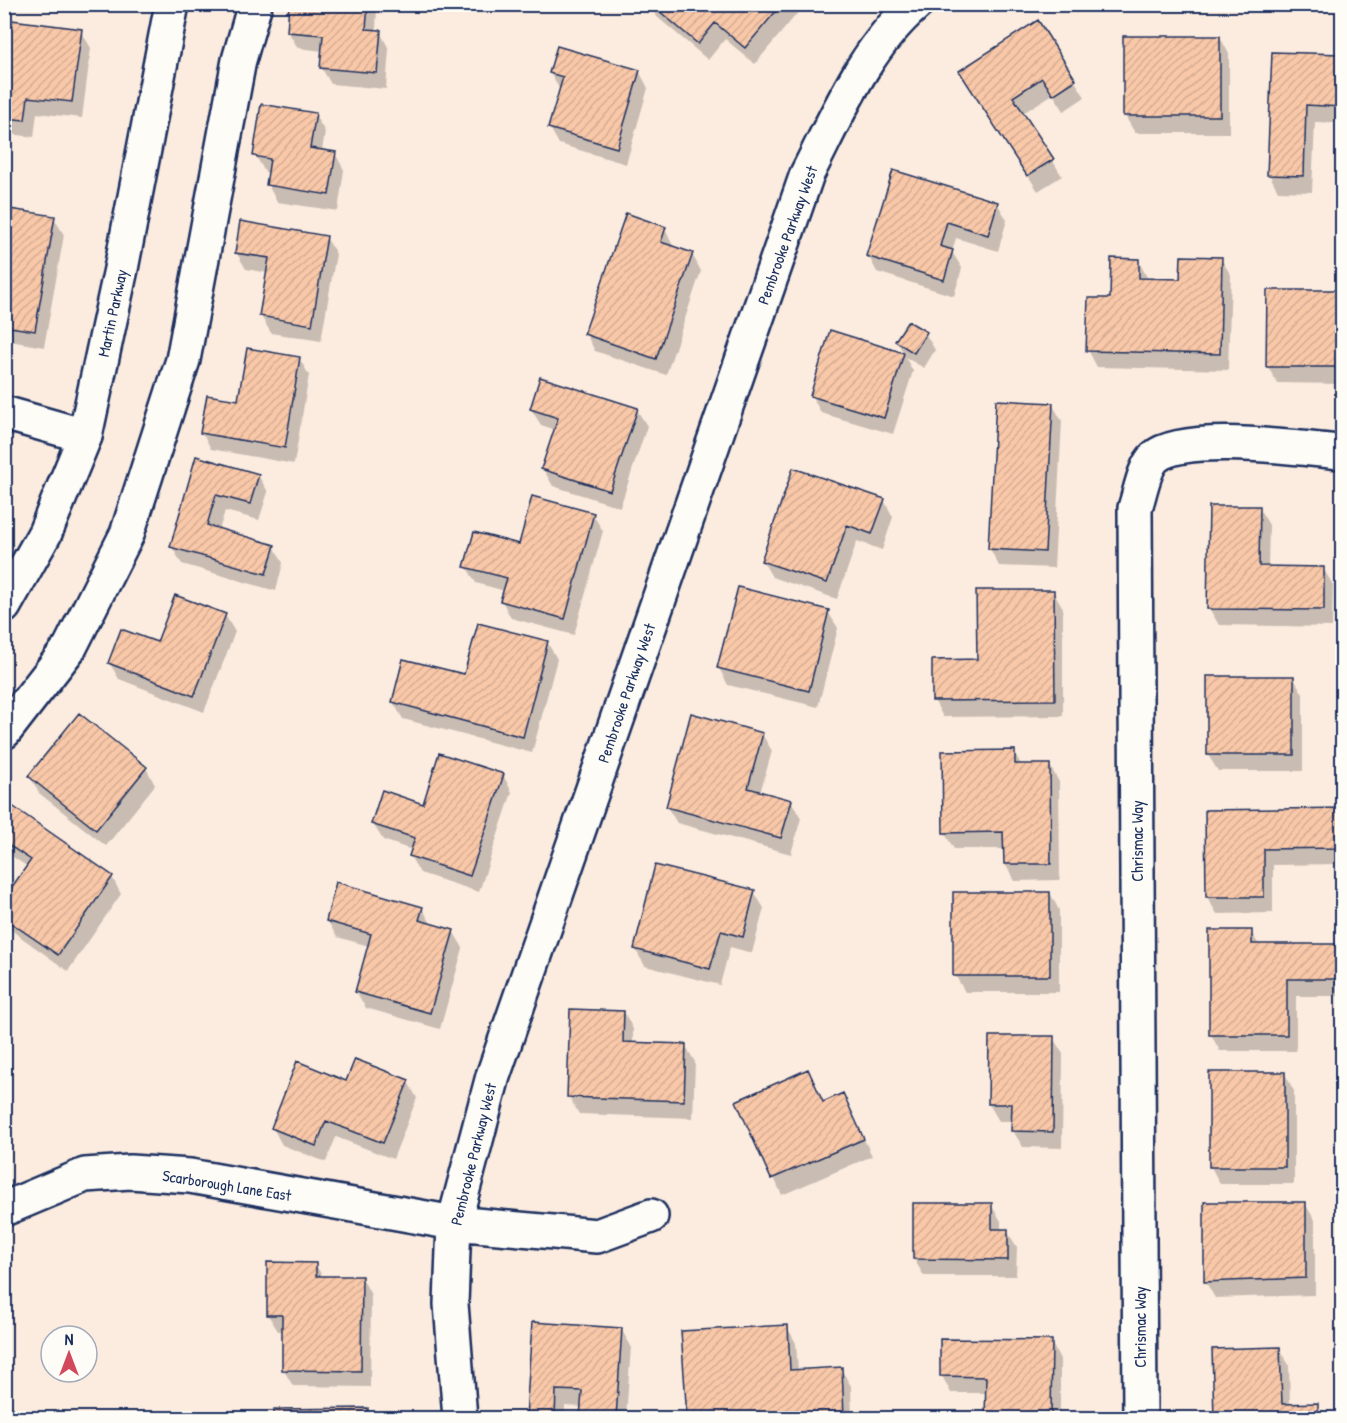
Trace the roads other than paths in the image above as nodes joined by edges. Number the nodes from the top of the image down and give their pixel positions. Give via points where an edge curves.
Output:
1 (172, 4) edge
2 (255, 4) edge
3 (916, 4) edge
4 (4, 413) edge
5 (86, 436) junction
6 (1342, 452) edge
7 (4, 606) edge
8 (4, 732) edge
9 (4, 1209) edge
10 (651, 1216) dead end
11 (454, 1223) junction
12 (460, 1419) edge
13 (1140, 1419) edge

1 - 5 street, Martin Parkway
2 - 8 street via 239,60 183,360 127,534 70,647
3 - 11 street, Pembrooke Parkway West via 895,23 859,72 807,174 493,1076
4 - 5 street
5 - 7 street, Martin Parkway via 45,533
6 - 13 street, Chrismac Way via 1218,443 1178,448 1155,457 1135,508
9 - 11 street, Scarborough Lane East via 86,1175 130,1172 190,1176
10 - 11 street, Scarborough Lane East via 597,1236
11 - 12 street, Pembrooke Parkway West via 452,1304

